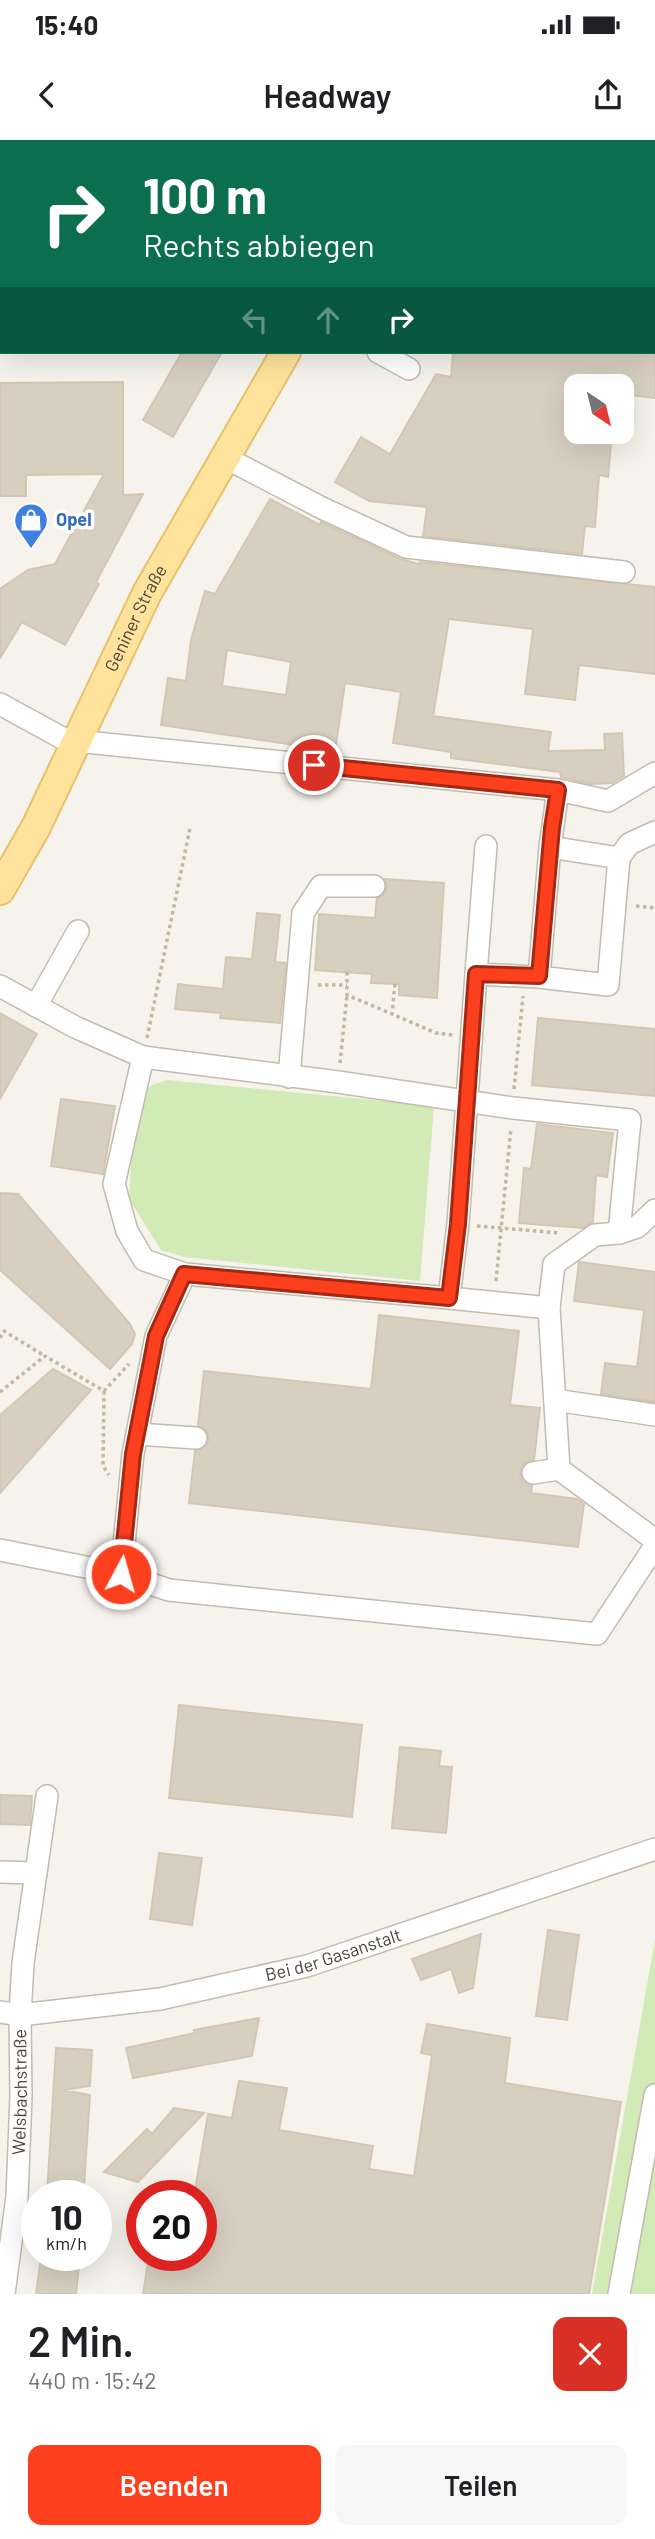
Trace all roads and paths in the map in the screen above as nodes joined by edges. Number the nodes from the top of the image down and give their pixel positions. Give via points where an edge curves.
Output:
1 (285, 354) edge
2 (382, 354) edge
3 (409, 369) dead end
4 (226, 458) junction
5 (624, 572) dead end
6 (0, 704) edge
7 (75, 743) junction
8 (655, 773) edge
9 (558, 790) junction
10 (190, 828) dead end
11 (655, 832) edge
12 (486, 846) dead end
13 (550, 847) junction
14 (620, 858) junction
15 (374, 887) dead end
16 (0, 890) edge
17 (78, 931) dead end
18 (347, 972) dead end
19 (476, 974) junction
20 (532, 976) junction
21 (298, 982) junction
22 (395, 984) dead end
23 (347, 985) junction
24 (0, 986) edge
25 (347, 995) junction
26 (36, 1006) junction
27 (392, 1014) junction
28 (472, 1037) junction
29 (144, 1057) junction
30 (289, 1077) junction
31 (338, 1082) junction
32 (467, 1100) junction
33 (513, 1108) junction
34 (655, 1210) edge
35 (501, 1228) junction
36 (619, 1233) junction
37 (595, 1235) junction
38 (184, 1274) junction
39 (449, 1298) junction
40 (494, 1302) junction
41 (549, 1308) junction
42 (0, 1323) edge
43 (4, 1331) junction
44 (0, 1338) edge
45 (45, 1356) junction
46 (130, 1363) dead end
47 (103, 1391) junction
48 (0, 1392) edge
49 (555, 1400) junction
50 (655, 1415) edge
51 (137, 1434) junction
52 (196, 1438) dead end
53 (559, 1469) junction
54 (533, 1473) dead end
55 (129, 1490) junction
56 (655, 1540) edge
57 (655, 1546) edge
58 (0, 1550) edge
59 (121, 1574) junction
60 (47, 1796) dead end
61 (655, 1849) edge
62 (0, 1872) edge
63 (36, 1873) junction
64 (10, 2013) edge
65 (655, 2095) edge
66 (5, 2294) edge
67 (619, 2294) edge

1 - 4 main road, Geniner Straße
2 - 3 street
4 - 5 street via 406,547
4 - 7 main road, Geniner Straße via 147,593
6 - 7 street
7 - 9 street
7 - 16 main road, Geniner Straße
8 - 9 street via 608,801
9 - 13 street
10 - 29 path
11 - 14 street via 629,844
12 - 19 street
13 - 14 street
13 - 20 street
14 - 20 street via 608,985
15 - 21 street via 321,886 303,913
17 - 26 street
18 - 23 path
19 - 20 street
19 - 28 street
20 - 33 path
21 - 23 path
21 - 30 street
22 - 27 path
23 - 25 path
24 - 26 street
25 - 27 path
25 - 31 path
26 - 29 street
27 - 28 path via 436,1033
28 - 32 street
29 - 30 street
29 - 38 street via 114,1184 127,1231 144,1260
30 - 31 street
31 - 32 street
32 - 33 street
32 - 39 street
33 - 35 path
33 - 36 street via 630,1119
34 - 36 street via 637,1227
35 - 37 path
35 - 40 path
36 - 37 street
37 - 41 street via 554,1264
38 - 39 street
38 - 51 street via 156,1336
39 - 40 street
40 - 41 street
41 - 49 street
42 - 43 path
43 - 44 path
43 - 45 path
45 - 47 path
45 - 48 path
46 - 47 path
47 - 55 path via 103,1466 113,1481
49 - 50 street
49 - 53 street
51 - 52 street
51 - 55 street
53 - 54 street
53 - 56 street
55 - 59 street
57 - 59 street via 597,1634 169,1590
58 - 59 street
60 - 63 street, Welsbachstraße
61 - 64 street, Bei der Gasanstalt via 307,1966 160,1999
62 - 63 street
63 - 64 street, Welsbachstraße via 23,1964
64 - 66 street, Welsbachstraße via 21,2096 17,2197
65 - 67 street

